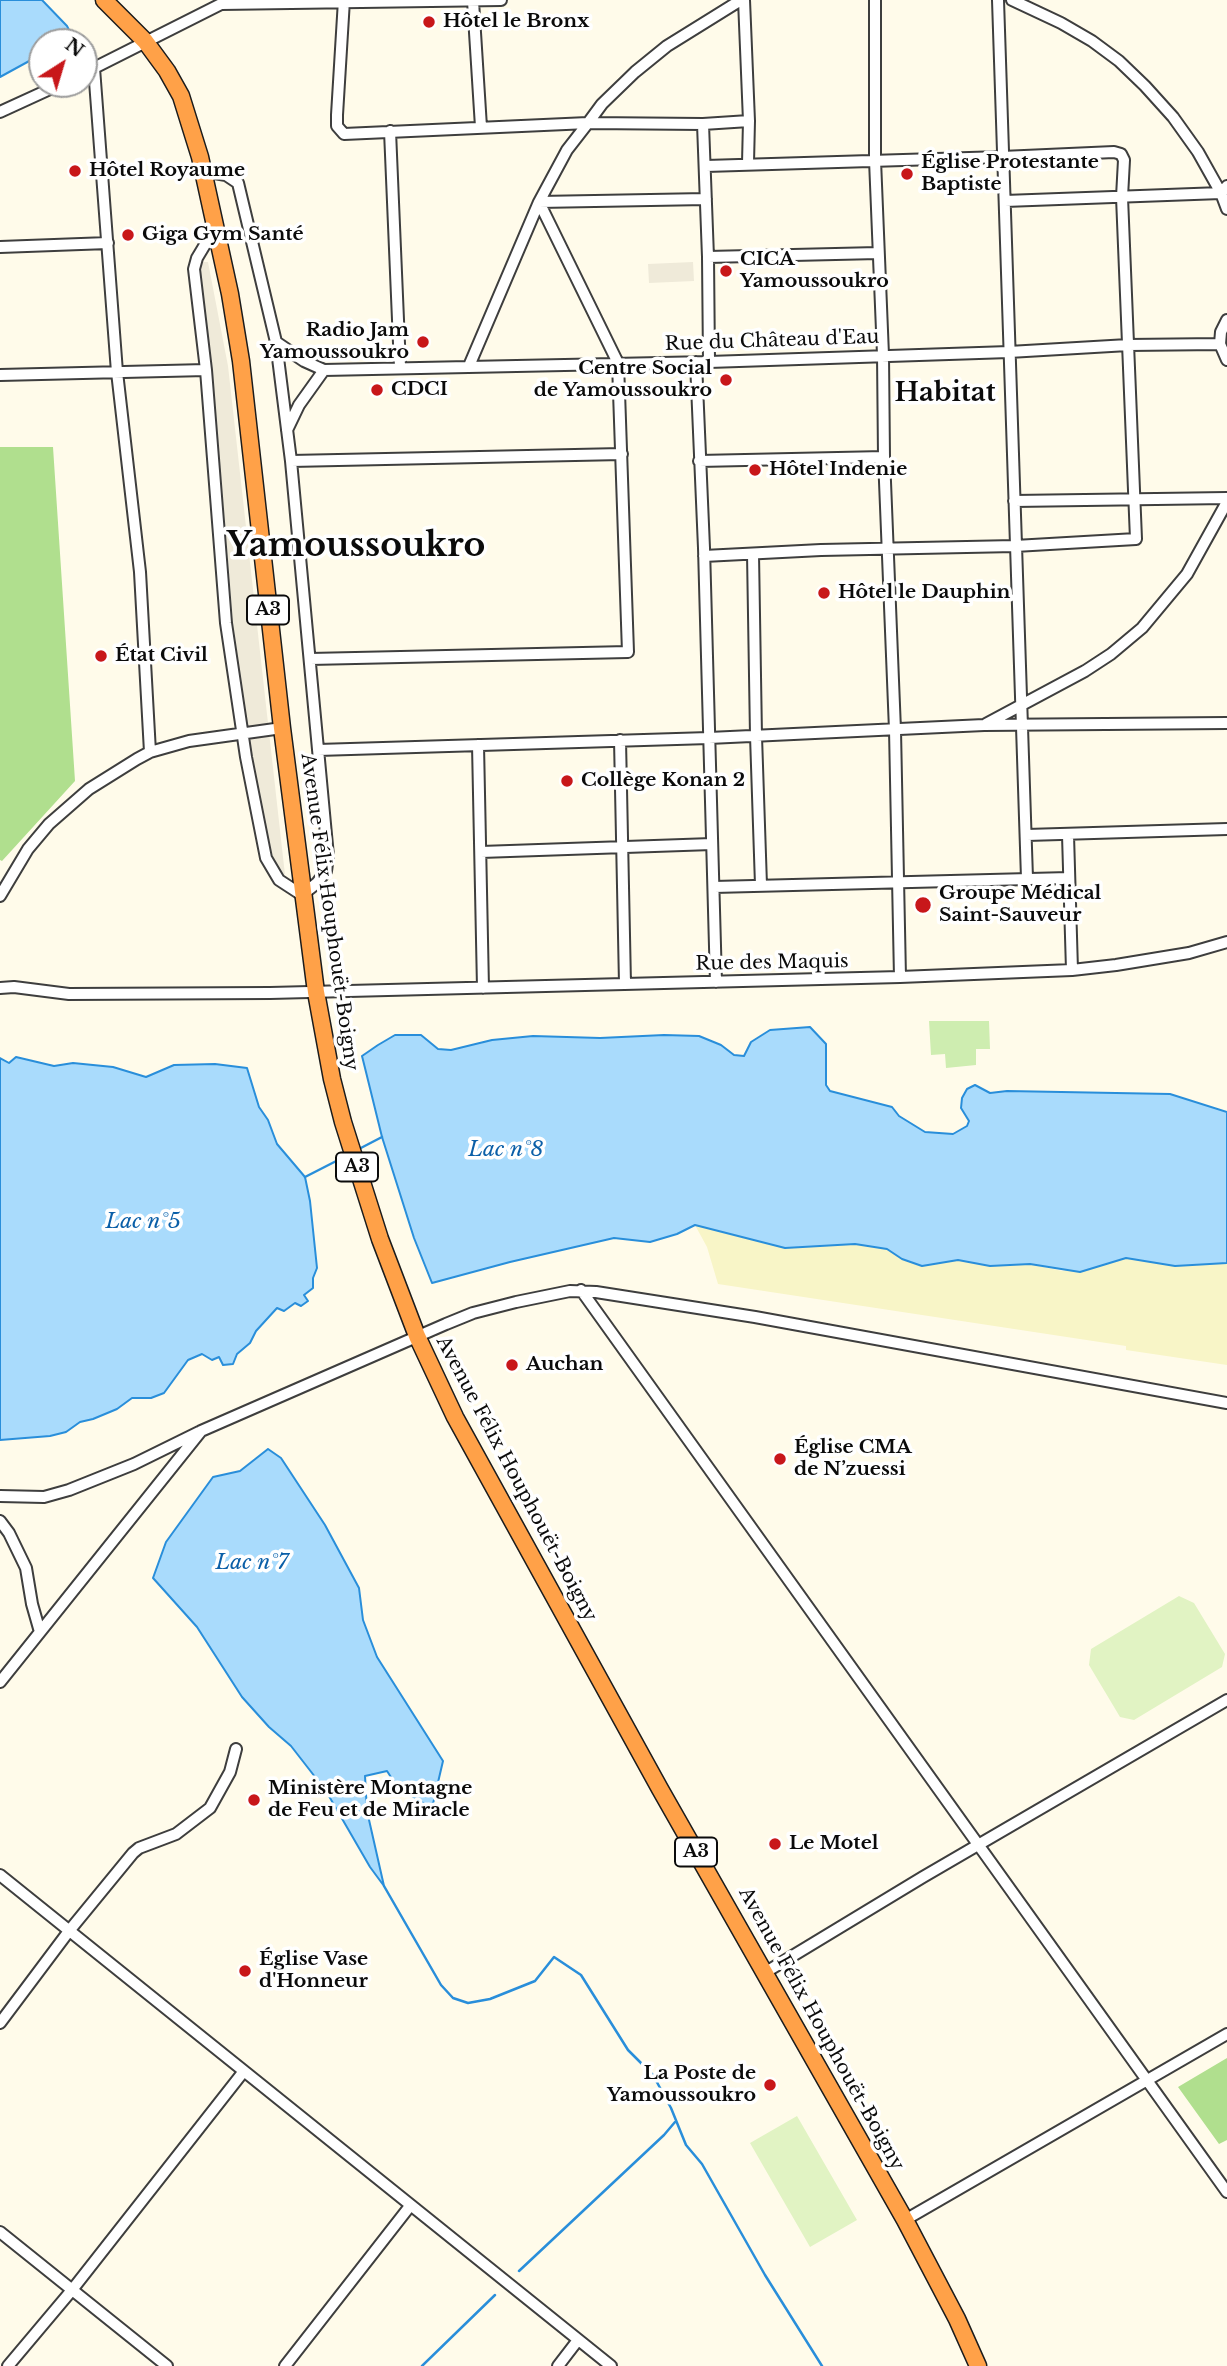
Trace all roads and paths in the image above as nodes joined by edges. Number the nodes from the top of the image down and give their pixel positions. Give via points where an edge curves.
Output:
1 (104, 0) edge
2 (344, 0) edge
3 (501, 0) edge
4 (742, 0) edge
5 (875, 0) edge
6 (998, 0) edge
7 (1012, 0) edge
8 (473, 1) edge
9 (225, 2) edge
10 (145, 41) junction
11 (98, 66) edge
12 (32, 98) edge
13 (92, 98) edge
14 (0, 113) edge
15 (749, 121) junction
16 (588, 123) junction
17 (703, 124) junction
18 (481, 127) junction
19 (390, 131) junction
20 (1003, 157) junction
21 (875, 160) junction
22 (748, 163) junction
23 (706, 166) junction
24 (203, 172) junction
25 (1224, 189) edge
26 (1122, 197) junction
27 (706, 199) junction
28 (1005, 201) junction
29 (539, 202) junction
30 (1227, 209) edge
31 (215, 228) junction
32 (108, 243) junction
33 (0, 247) edge
34 (878, 253) junction
35 (708, 257) junction
36 (1227, 320) edge
37 (275, 342) junction
38 (1220, 344) junction
39 (1128, 345) junction
40 (1009, 352) junction
41 (883, 355) junction
42 (1227, 360) edge
43 (696, 362) junction
44 (709, 362) junction
45 (618, 363) junction
46 (469, 366) junction
47 (400, 368) junction
48 (206, 370) junction
49 (324, 370) junction
50 (117, 372) junction
51 (0, 375) edge
52 (287, 430) junction
53 (622, 454) junction
54 (884, 457) junction
55 (291, 461) junction
56 (699, 461) junction
57 (1133, 498) junction
58 (1227, 500) edge
59 (1014, 501) junction
60 (1015, 546) junction
61 (887, 548) junction
62 (753, 555) junction
63 (704, 556) junction
64 (310, 659) junction
65 (1022, 707) junction
66 (1227, 723) edge
67 (984, 725) junction
68 (1023, 726) junction
69 (282, 728) junction
70 (895, 730) junction
71 (242, 733) junction
72 (756, 736) junction
73 (709, 738) junction
74 (620, 740) junction
75 (478, 745) junction
76 (318, 750) junction
77 (150, 752) junction
78 (1227, 829) edge
79 (1027, 835) junction
80 (1068, 835) junction
81 (712, 844) junction
82 (623, 846) junction
83 (481, 852) junction
84 (1027, 878) junction
85 (1069, 878) junction
86 (897, 881) junction
87 (761, 885) junction
88 (715, 887) junction
89 (302, 895) junction
90 (0, 896) edge
91 (1227, 942) edge
92 (1072, 970) junction
93 (901, 977) junction
94 (716, 982) junction
95 (625, 984) junction
96 (0, 988) edge
97 (483, 988) junction
98 (316, 992) junction
99 (581, 1290) junction
100 (417, 1336) junction
101 (1227, 1404) edge
102 (201, 1431) junction
103 (0, 1496) edge
104 (0, 1521) edge
105 (40, 1632) junction
106 (0, 1682) edge
107 (1227, 1700) edge
108 (236, 1749) dead end
109 (978, 1845) junction
110 (0, 1875) edge
111 (69, 1931) junction
112 (766, 1972) junction
113 (0, 2024) edge
114 (1227, 2034) edge
115 (244, 2071) junction
116 (1146, 2080) junction
117 (1227, 2192) edge
118 (410, 2206) junction
119 (905, 2220) junction
120 (0, 2232) edge
121 (72, 2290) junction
122 (578, 2340) junction
123 (8, 2366) edge
124 (167, 2366) edge
125 (285, 2366) edge
126 (558, 2366) edge
127 (611, 2366) edge
128 (978, 2366) edge

1 - 10 highway, A3
2 - 8 street
2 - 9 street
2 - 19 street via 337,126 344,134
3 - 8 street
4 - 15 street
4 - 16 street via 667,47 602,104
5 - 21 street
6 - 20 street
7 - 25 street via 1093,41 1128,70 1174,117
8 - 18 street
9 - 10 street
10 - 11 street
10 - 24 highway, Avenue Félix Houphouët-Boigny / A3 via 181,96
12 - 14 street
13 - 32 street
15 - 17 street
15 - 22 street
16 - 17 street
16 - 18 street
16 - 29 street via 567,150
17 - 23 street
18 - 19 street
19 - 47 street
20 - 21 street
20 - 26 street via 1118,152 1124,160
20 - 28 street
21 - 22 street
21 - 34 street
22 - 23 street
23 - 27 street
24 - 31 highway, Avenue Félix Houphouët-Boigny / A3
24 - 37 street via 226,175 238,183
25 - 26 street
25 - 30 street
26 - 28 street
26 - 39 street
27 - 29 street
27 - 35 street
28 - 40 street
29 - 45 street
29 - 46 street
31 - 48 street via 194,269
31 - 69 highway, Avenue Félix Houphouët-Boigny / A3 via 241,361
32 - 33 street
32 - 50 street
34 - 35 street
34 - 41 street
35 - 44 street
36 - 38 street
37 - 49 street, Rue du Château d'Eau
37 - 52 street
38 - 39 street, Rue du Château d'Eau
38 - 42 street
39 - 40 street, Rue du Château d'Eau
39 - 57 street
40 - 41 street, Rue du Château d'Eau
40 - 59 street
41 - 44 street, Rue du Château d'Eau
41 - 54 street
43 - 44 street, Rue du Château d'Eau
43 - 45 street, Rue du Château d'Eau
43 - 56 street
45 - 46 street, Rue du Château d'Eau
45 - 53 street
46 - 47 street, Rue du Château d'Eau
47 - 49 street, Rue du Château d'Eau
48 - 50 street
48 - 71 street via 226,623
49 - 52 street
50 - 51 street
50 - 77 street via 140,572
52 - 55 street
53 - 55 street
53 - 64 street via 628,652
54 - 56 street
54 - 61 street
55 - 64 street
56 - 63 street
57 - 58 street
57 - 59 street
57 - 60 street via 1136,539
58 - 65 street via 1187,574 1142,628 1111,654
59 - 60 street
60 - 61 street
60 - 65 street
61 - 62 street
61 - 70 street
62 - 63 street
62 - 72 street
63 - 73 street
64 - 76 street
65 - 67 street
65 - 68 street
66 - 68 street
67 - 68 street
67 - 70 street
68 - 79 street
69 - 71 street
69 - 89 highway, Avenue Félix Houphouët-Boigny / A3
70 - 72 street
70 - 86 street
71 - 77 street
71 - 89 street via 266,858 279,880
72 - 73 street
72 - 87 street
73 - 74 street
73 - 81 street
74 - 75 street
74 - 82 street
75 - 76 street
75 - 83 street
76 - 89 street via 328,864 317,883
77 - 90 street via 89,789 49,824
78 - 80 street
79 - 80 street
79 - 84 street
80 - 85 street
81 - 82 street
81 - 88 street
82 - 83 street
82 - 95 street
83 - 97 street
84 - 85 street
84 - 86 street
85 - 92 street
86 - 87 street
86 - 93 street
87 - 88 street
88 - 94 street
89 - 98 highway, Avenue Félix Houphouët-Boigny / A3
91 - 92 street, Rue des Maquis via 1163,958
92 - 93 street, Rue des Maquis
93 - 94 street, Rue des Maquis
94 - 95 street, Rue des Maquis
95 - 97 street, Rue des Maquis
96 - 98 street, Rue des Maquis via 69,994
97 - 98 street, Rue des Maquis
98 - 100 highway, Avenue Félix Houphouët-Boigny / A3 via 343,1122
99 - 100 street via 473,1313
99 - 101 street via 755,1317
99 - 109 street
100 - 102 street
100 - 112 highway, Avenue Félix Houphouët-Boigny / A3 via 521,1539
102 - 103 street via 69,1490 44,1497
102 - 105 street
104 - 105 street via 26,1568
105 - 106 street
107 - 109 street
108 - 111 street via 230,1772 210,1808 176,1834 133,1853
109 - 112 street
109 - 116 street
110 - 111 street
111 - 113 street
111 - 115 street
112 - 119 highway, Avenue Félix Houphouët-Boigny / A3
114 - 116 street
115 - 118 street
115 - 121 street
116 - 117 street
116 - 119 street
118 - 122 street
118 - 125 street
119 - 128 highway, Avenue Félix Houphouët-Boigny / A3
120 - 121 street
121 - 123 street
121 - 124 street
122 - 126 street
122 - 127 street

